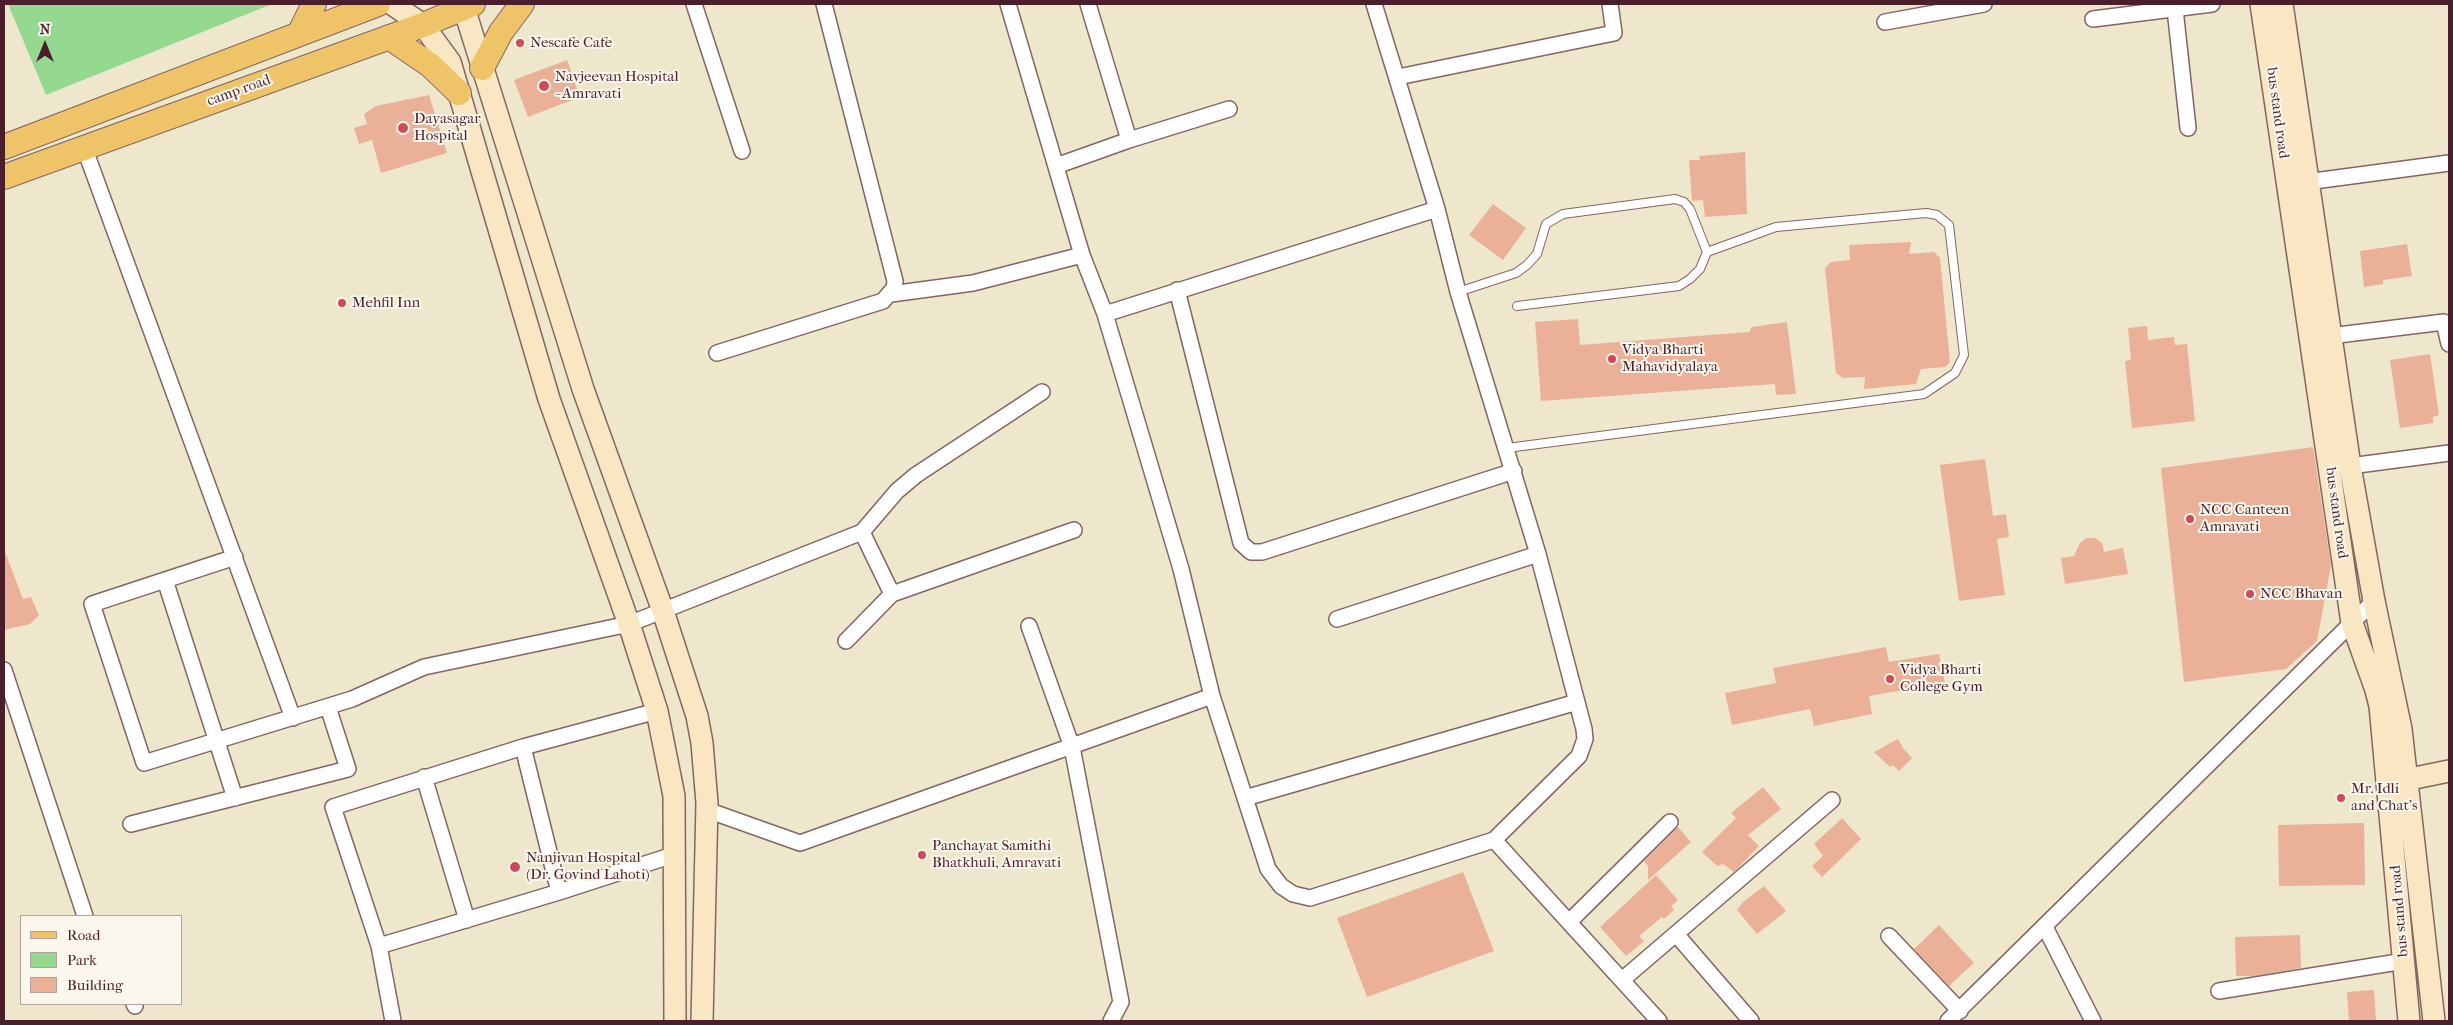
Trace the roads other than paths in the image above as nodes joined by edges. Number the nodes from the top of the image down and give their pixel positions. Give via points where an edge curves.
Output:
1 (314, 4) edge
2 (378, 4) edge
3 (392, 4) edge
4 (522, 4) edge
5 (694, 4) edge
6 (824, 4) edge
7 (1008, 4) edge
8 (1088, 4) edge
9 (1374, 4) edge
10 (1610, 4) edge
11 (1984, 4) edge
12 (2212, 4) edge
13 (2261, 4) edge
14 (2282, 4) edge
15 (465, 5) edge
16 (2175, 9) junction
17 (2093, 20) dead end
18 (1885, 22) dead end
19 (423, 24) junction
20 (299, 34) junction
21 (389, 37) junction
22 (482, 68) junction
23 (1398, 77) junction
24 (459, 93) junction
25 (1229, 109) dead end
26 (2188, 128) dead end
27 (1129, 140) junction
28 (4, 147) edge
29 (84, 147) junction
30 (742, 151) dead end
31 (2449, 163) edge
32 (1056, 166) junction
33 (4, 177) edge
34 (2297, 184) junction
35 (1437, 209) junction
36 (1707, 252) junction
37 (1082, 255) junction
38 (1177, 290) junction
39 (1458, 292) junction
40 (891, 294) junction
41 (1518, 306) dead end
42 (1105, 314) junction
43 (2330, 336) junction
44 (2449, 344) edge
45 (717, 353) dead end
46 (1042, 392) dead end
47 (1507, 448) junction
48 (2449, 453) edge
49 (2350, 466) junction
50 (1514, 471) junction
51 (1074, 530) dead end
52 (862, 532) junction
53 (1538, 554) junction
54 (235, 557) junction
55 (165, 580) junction
56 (892, 594) junction
57 (2374, 601) junction
58 (662, 611) junction
59 (1336, 620) dead end
60 (2352, 623) junction
61 (629, 624) junction
62 (1030, 626) dead end
63 (846, 641) dead end
64 (4, 670) edge
65 (1212, 696) junction
66 (1577, 702) junction
67 (328, 707) junction
68 (657, 711) junction
69 (293, 718) junction
70 (218, 740) junction
71 (523, 747) junction
72 (1072, 747) junction
73 (2449, 770) edge
74 (424, 777) junction
75 (2405, 780) junction
76 (235, 798) junction
77 (1245, 798) junction
78 (1832, 800) dead end
79 (707, 810) junction
80 (1670, 822) dead end
81 (131, 824) dead end
82 (1494, 840) junction
83 (673, 855) junction
84 (559, 892) junction
85 (85, 915) edge
86 (467, 920) junction
87 (1569, 922) junction
88 (2045, 927) junction
89 (1676, 934) junction
90 (1889, 936) dead end
91 (379, 946) junction
92 (2404, 961) junction
93 (1622, 980) junction
94 (2219, 991) dead end
95 (1954, 1016) edge
96 (393, 1021) edge
97 (675, 1021) edge
98 (702, 1021) edge
99 (1111, 1021) edge
100 (1659, 1021) edge
101 (1751, 1021) edge
102 (2093, 1021) edge
103 (2408, 1021) edge
104 (2434, 1021) edge

1 - 20 main road
2 - 20 main road, camp road
3 - 19 street
4 - 22 main road via 501,32
5 - 30 street
6 - 40 street via 896,281
7 - 32 street
8 - 27 street
9 - 23 street
10 - 23 street via 1614,33
11 - 18 street
12 - 16 street
13 - 34 street, bus stand road
14 - 34 street, bus stand road
15 - 19 main road, camp road
15 - 22 street
16 - 17 street
16 - 26 street
19 - 21 main road, camp road
19 - 24 street via 450,62
20 - 28 main road, camp road
21 - 24 main road via 430,65
21 - 29 main road, camp road
22 - 58 street via 583,389
23 - 35 street
24 - 61 street via 549,399
25 - 27 street
27 - 32 street
29 - 33 main road, camp road
29 - 54 street
31 - 34 street
32 - 37 street
34 - 43 street, bus stand road
34 - 60 street, bus stand road
35 - 38 street
35 - 39 street
36 - 39 lane via 1690,208 1675,199 1563,214 1546,224 1537,254 1516,274
36 - 41 lane via 1700,269 1679,286
36 - 47 lane via 1776,227 1926,213 1937,215 1949,225 1964,355 1955,373 1924,394
37 - 40 street via 973,283
37 - 42 street
38 - 42 street
38 - 50 street via 1242,543 1251,552 1262,552
39 - 47 street
40 - 45 street via 883,301
42 - 65 street via 1181,569
43 - 44 street via 2444,322
43 - 49 street, bus stand road
46 - 52 street via 916,475 897,491
47 - 50 street
48 - 49 street
49 - 57 street, bus stand road
50 - 53 street
51 - 56 street
52 - 56 street
52 - 58 street
53 - 59 street
53 - 66 street
54 - 55 street
54 - 69 street
55 - 70 street
55 - 70 street via 92,604 144,763
56 - 63 street
57 - 60 street
57 - 75 street, bus stand road via 2401,729
58 - 61 street
58 - 79 street via 697,716
60 - 88 street
60 - 92 street, bus stand road via 2380,706
61 - 67 street via 424,666
61 - 68 street
62 - 72 street
64 - 85 street
65 - 72 street
65 - 77 street
66 - 77 street
66 - 82 street via 1585,740 1579,756
67 - 69 street
67 - 76 street via 348,769
68 - 71 street
68 - 83 street via 674,796
69 - 70 street
70 - 76 street
71 - 74 street
71 - 84 street
72 - 79 street via 800,843
72 - 99 street via 1121,1002
73 - 75 street
74 - 86 street
74 - 91 street via 333,807
75 - 104 street, bus stand road
76 - 81 street
77 - 82 street via 1268,869 1281,886 1293,894 1310,898
78 - 89 street
79 - 98 street
80 - 87 street
82 - 87 street
83 - 84 street
83 - 97 street
84 - 86 street
86 - 91 street
87 - 93 street
88 - 95 street
88 - 102 street
89 - 93 street
89 - 101 street
90 - 95 street
91 - 96 street
92 - 94 street
92 - 103 street, bus stand road
93 - 100 street

